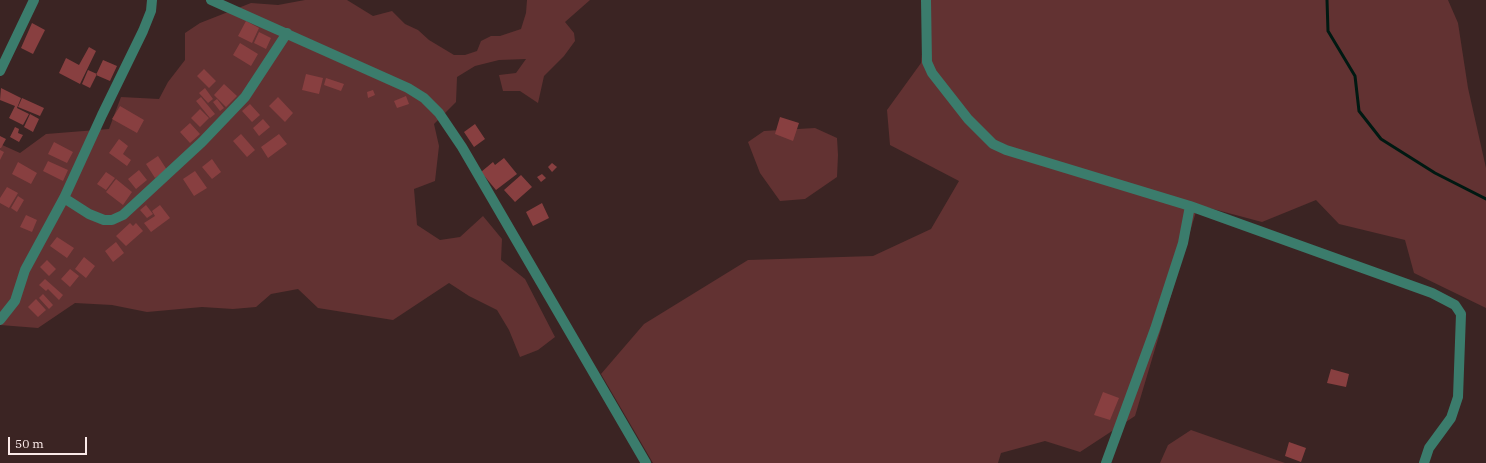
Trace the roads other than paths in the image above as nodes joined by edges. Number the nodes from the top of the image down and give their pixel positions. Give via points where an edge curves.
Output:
1 (34, 0) edge
2 (152, 0) edge
3 (211, 0) edge
4 (926, 0) edge
5 (287, 33) junction
6 (0, 71) edge
7 (64, 198) junction
8 (1190, 206) junction
9 (0, 320) edge
10 (646, 463) edge
11 (1106, 463) edge
12 (1424, 463) edge

1 - 6 street
2 - 7 street via 147,23
3 - 5 street
4 - 8 street via 927,62 932,73 968,119 993,144
5 - 7 street via 245,97 202,142 123,215 112,220 104,220
5 - 10 street via 408,88 424,98 439,113 458,141
7 - 9 street via 25,270 15,301
8 - 11 street via 1183,243
8 - 12 street via 1432,293 1455,305 1461,314 1458,397 1451,418 1429,448

